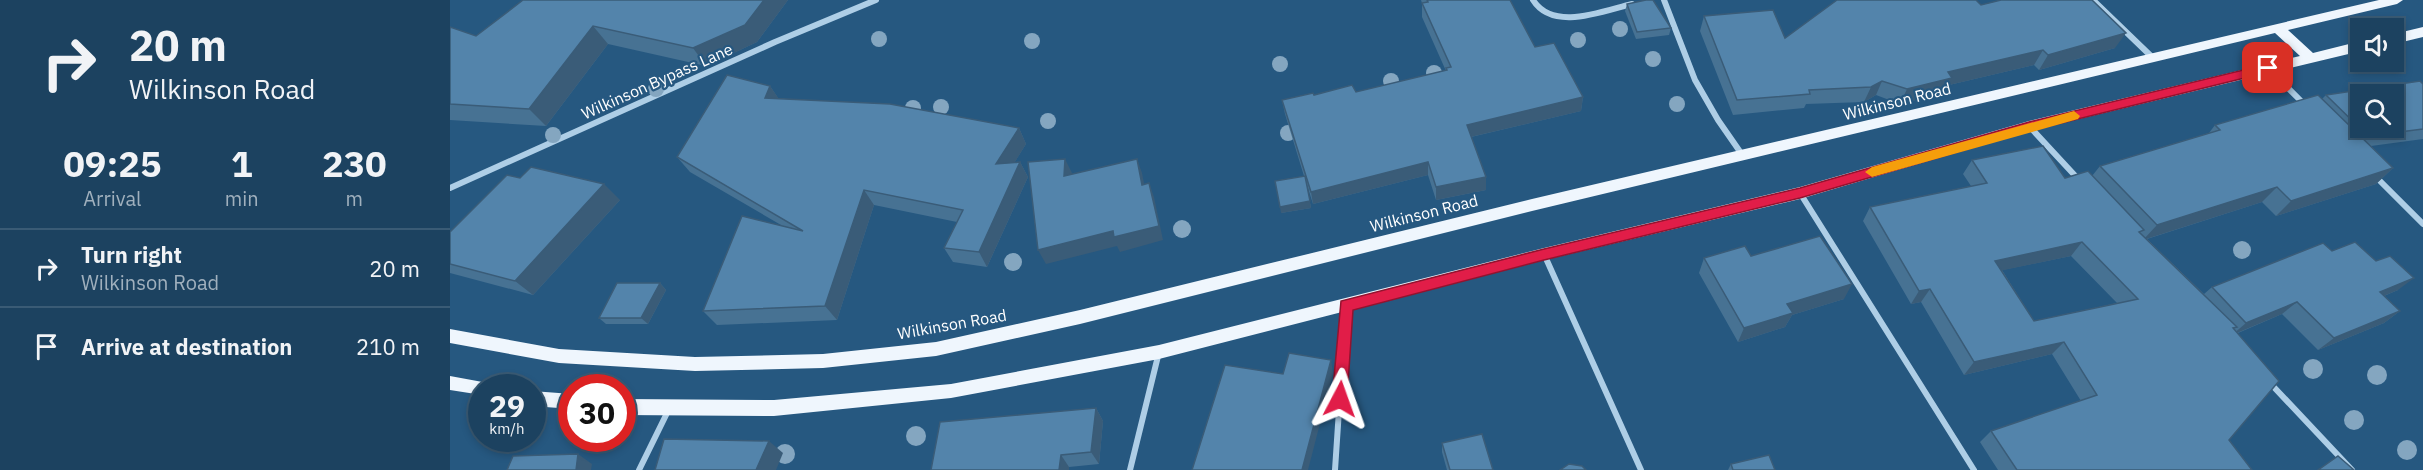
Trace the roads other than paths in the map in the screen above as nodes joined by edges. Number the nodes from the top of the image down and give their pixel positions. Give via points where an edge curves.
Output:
1 (876, 0) edge
2 (1533, 0) edge
3 (1664, 0) edge
4 (2092, 0) edge
5 (2397, 0) edge
6 (1642, 2) edge
7 (2277, 28) junction
8 (2423, 32) edge
9 (2404, 37) edge
10 (2350, 49) edge
11 (2152, 57) junction
12 (2310, 58) junction
13 (2268, 68) junction
14 (2309, 109) edge
15 (2029, 126) junction
16 (1744, 157) junction
17 (2366, 167) edge
18 (2085, 186) edge
19 (450, 188) edge
20 (1800, 193) junction
21 (2423, 224) edge
22 (1544, 254) junction
23 (1346, 305) junction
24 (450, 336) edge
25 (1159, 352) junction
26 (2260, 373) edge
27 (450, 383) edge
28 (468, 386) edge
29 (636, 407) edge
30 (670, 408) junction
31 (639, 470) edge
32 (1130, 470) edge
33 (1335, 470) edge
34 (1641, 470) edge
35 (1974, 470) edge
36 (2352, 470) edge

1 - 19 street, Wilkinson Bypass Lane
2 - 6 street via 1541,11 1567,18
3 - 16 street via 1695,80
4 - 11 street
5 - 7 main road, Wilkinson Road
7 - 11 main road, Wilkinson Road
7 - 12 main road
8 - 9 main road
10 - 12 main road
11 - 16 main road, Wilkinson Road
12 - 13 main road
13 - 14 street
13 - 15 main road
15 - 18 street
15 - 20 main road
16 - 24 main road, Wilkinson Road via 936,349 823,361 695,364 559,356
17 - 21 street
20 - 22 main road
20 - 35 street
22 - 23 main road
22 - 34 street
23 - 25 main road
23 - 33 street
25 - 30 main road via 951,391 774,408
25 - 32 street
26 - 36 street
27 - 28 main road
29 - 30 main road
30 - 31 street

